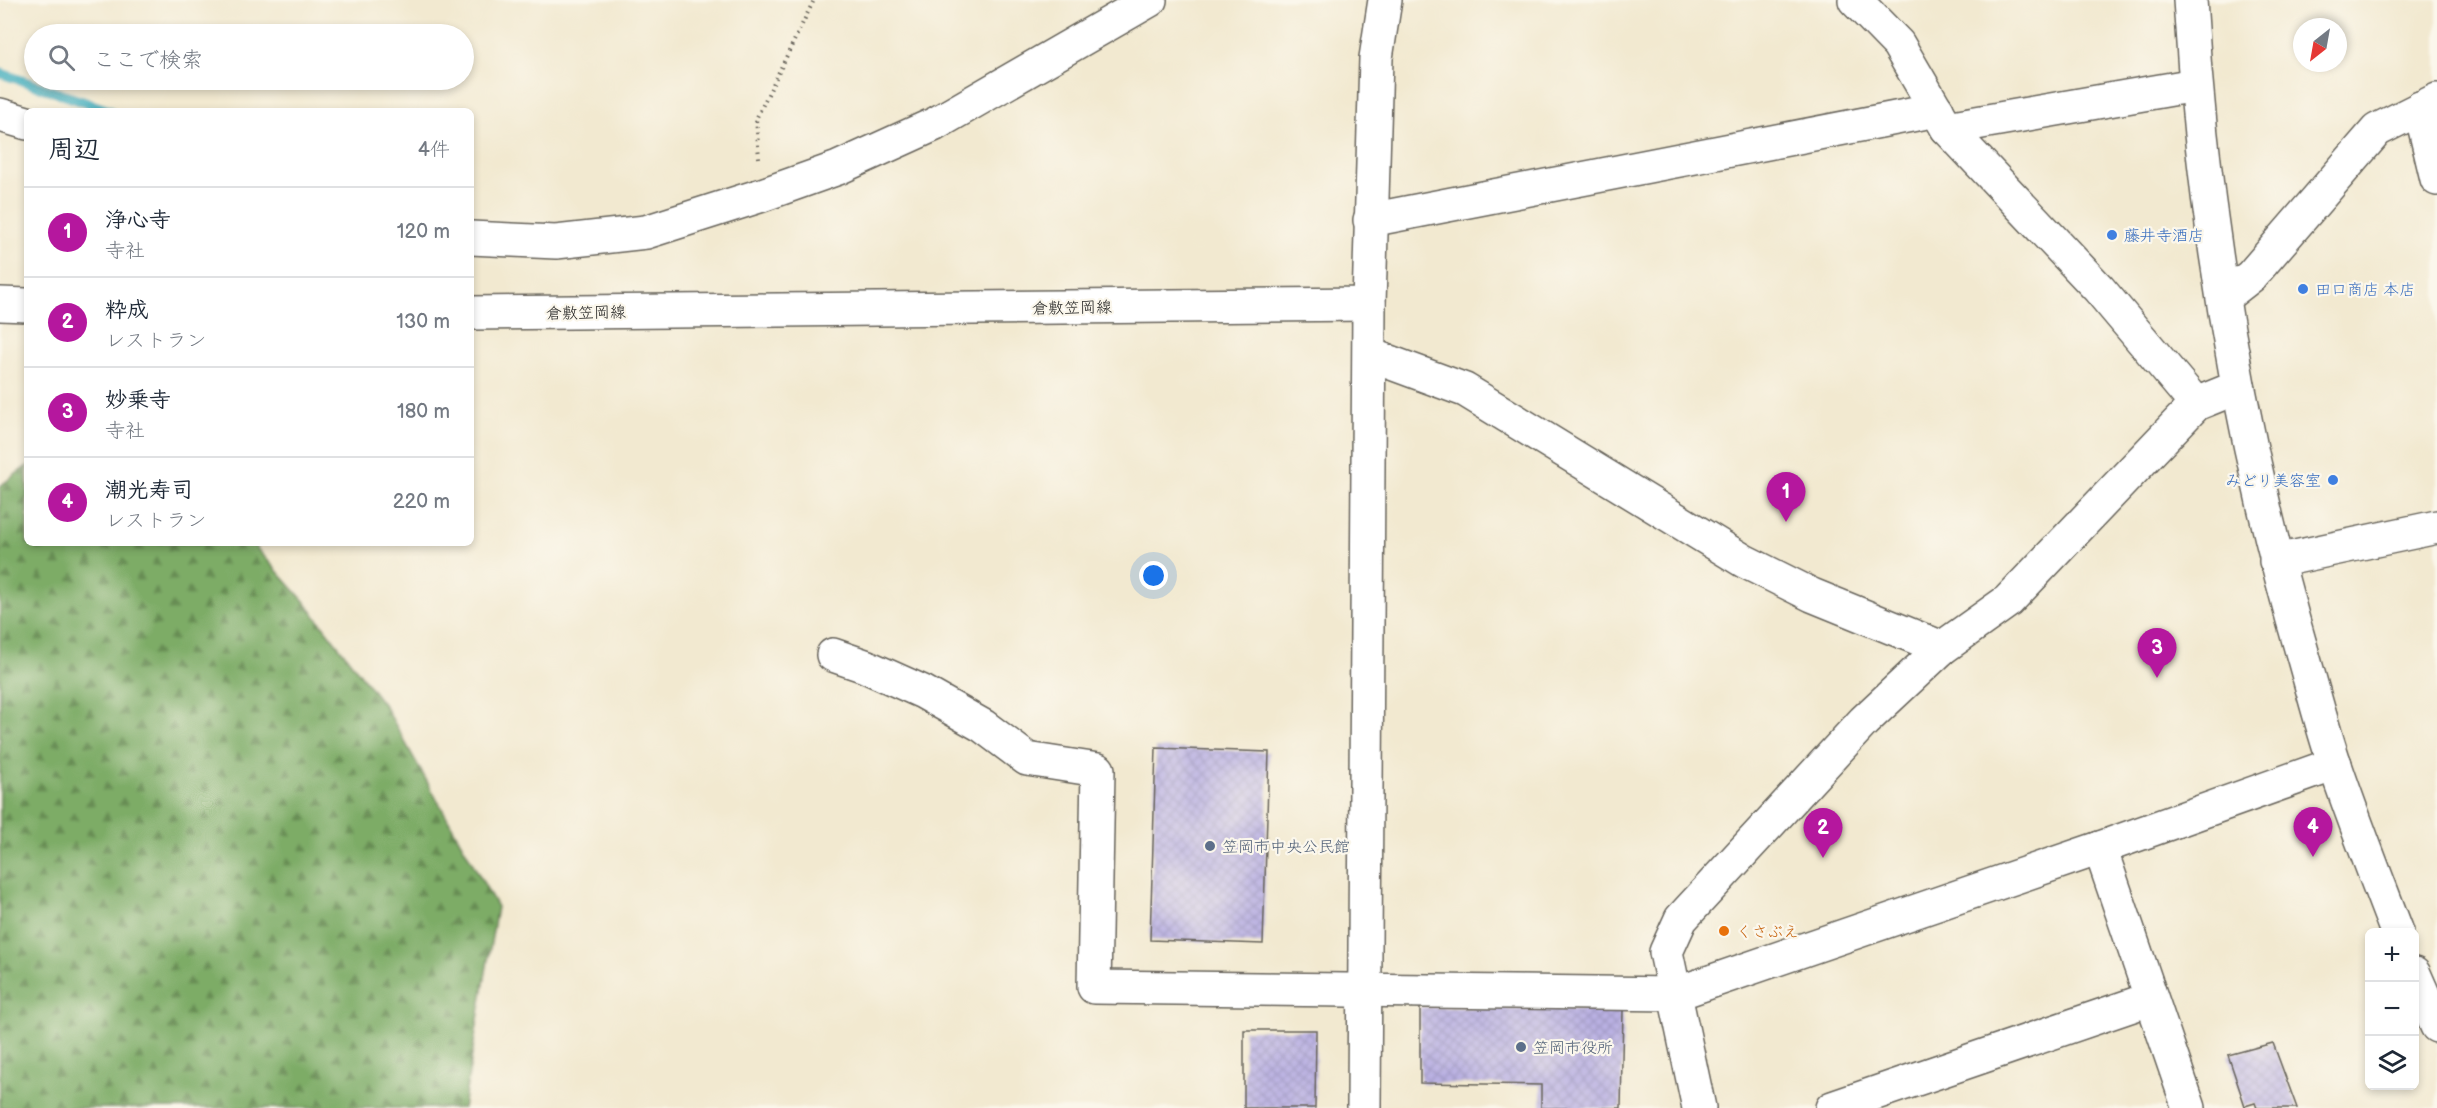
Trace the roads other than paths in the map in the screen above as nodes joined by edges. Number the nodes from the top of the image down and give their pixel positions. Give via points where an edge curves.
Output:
1 (1150, 0) edge
2 (1385, 0) edge
3 (1855, 0) edge
4 (2190, 0) edge
5 (2195, 85) junction
6 (2428, 104) edge
7 (0, 115) edge
8 (1942, 119) junction
9 (24, 122) edge
10 (2437, 179) edge
11 (1370, 220) junction
12 (474, 238) edge
13 (2224, 297) junction
14 (0, 304) edge
15 (1369, 304) junction
16 (24, 305) edge
17 (474, 313) edge
18 (1370, 355) junction
19 (2238, 387) junction
20 (2196, 404) junction
21 (2437, 527) edge
22 (2276, 561) junction
23 (1942, 648) junction
24 (833, 655) dead end
25 (2335, 764) junction
26 (2100, 848) junction
27 (2395, 928) edge
28 (2418, 982) edge
29 (1366, 991) junction
30 (1675, 994) junction
31 (2150, 999) junction
32 (2437, 1026) edge
33 (1364, 1108) edge
34 (1699, 1108) edge
35 (1832, 1108) edge
36 (2189, 1108) edge

1 - 12 street via 935,124 838,168 762,195 646,232 556,242
2 - 11 street via 1376,58
3 - 8 street via 1898,44
4 - 5 street
5 - 8 street
5 - 13 street
6 - 10 street
6 - 13 street via 2377,130 2251,276
7 - 9 street
8 - 11 street
8 - 20 street via 2099,289
11 - 15 street
13 - 19 street
14 - 16 street
15 - 17 street, 倉敷笠岡線
15 - 18 street
18 - 23 street via 1465,390 1744,561 1812,595
18 - 29 street
19 - 20 street
19 - 22 street
20 - 23 street via 2008,601
21 - 22 street
22 - 25 street
23 - 30 street via 1864,721 1681,919 1666,952
24 - 29 street via 923,692 983,726 1027,759 1098,770 1094,987
25 - 26 street
25 - 27 street
26 - 30 street
26 - 31 street
28 - 32 street
29 - 30 street
29 - 33 street
30 - 34 street
31 - 35 street
31 - 36 street

